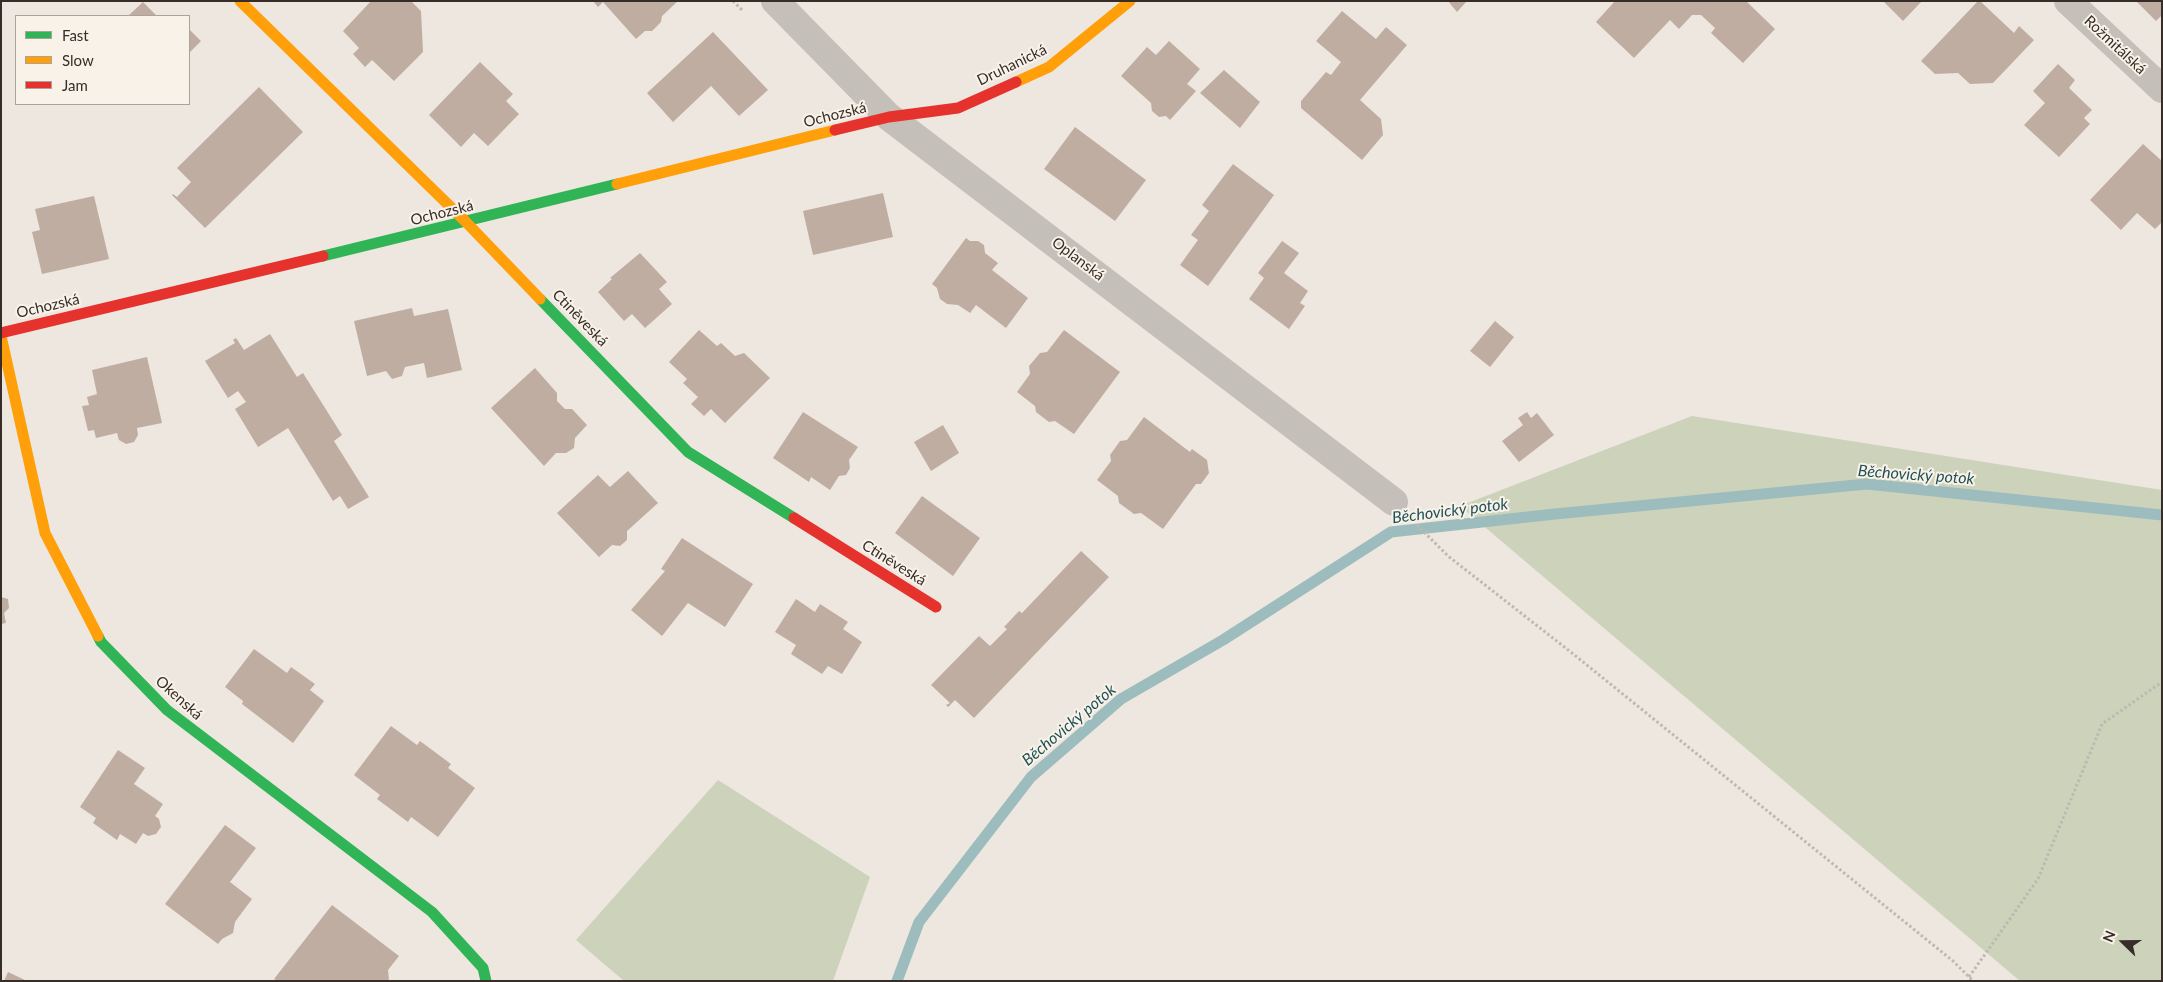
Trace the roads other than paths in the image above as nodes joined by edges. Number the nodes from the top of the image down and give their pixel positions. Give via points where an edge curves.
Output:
1 (240, 1) edge
2 (775, 1) edge
3 (1130, 1) edge
4 (2068, 1) edge
5 (2162, 89) edge
6 (889, 116) junction
7 (466, 222) junction
8 (1, 334) edge
9 (1394, 502) road end
10 (936, 607) dead end
11 (486, 981) edge

1 - 7 street, Ctiněveská
2 - 6 street, Oplanská
3 - 6 street, Druhanická via 1049,67 958,108
4 - 5 street, Rožmitálská
6 - 7 street, Ochozská
6 - 9 street, Oplanská
7 - 8 street, Ochozská
7 - 10 street, Ctiněveská via 688,452
8 - 11 street, Okenská via 45,533 101,642 166,710 432,912 483,968

